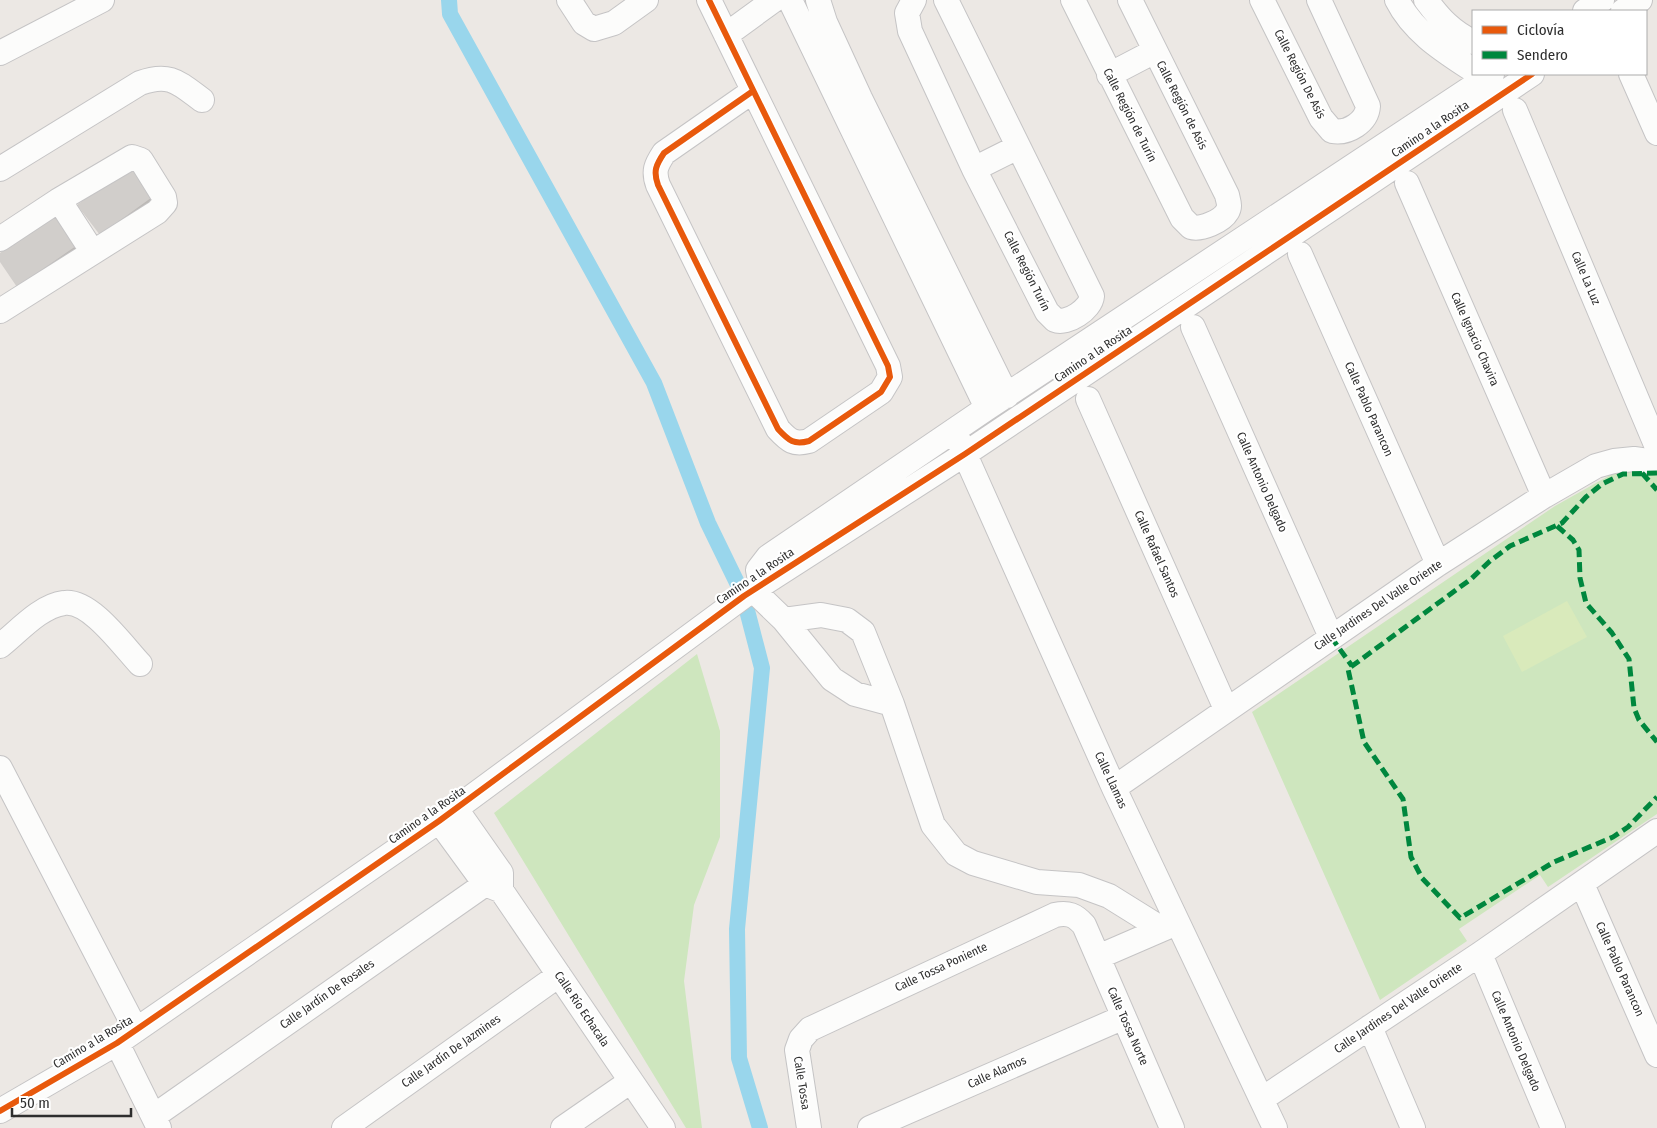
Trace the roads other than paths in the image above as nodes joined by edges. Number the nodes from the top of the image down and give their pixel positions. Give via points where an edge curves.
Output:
1 (102, 0) edge
2 (569, 0) edge
3 (646, 0) edge
4 (749, 0) edge
5 (774, 0) edge
6 (790, 0) edge
7 (818, 0) edge
8 (946, 0) edge
9 (1073, 0) edge
10 (1130, 0) edge
11 (1262, 0) edge
12 (1319, 0) edge
13 (1397, 0) edge
14 (1426, 0) edge
15 (1602, 0) edge
16 (1640, 0) edge
17 (911, 6) edge
18 (1587, 10) edge
19 (1625, 10) edge
20 (718, 18) edge
21 (1472, 42) edge
22 (1155, 51) junction
23 (0, 53) edge
24 (1472, 67) edge
25 (1109, 75) junction
26 (1482, 75) edge
27 (1531, 75) edge
28 (1631, 75) edge
29 (753, 91) junction
30 (202, 100) dead end
31 (1515, 110) dead end
32 (1657, 133) edge
33 (1018, 147) junction
34 (974, 168) junction
35 (0, 169) edge
36 (1406, 184) dead end
37 (896, 194) junction
38 (59, 200) junction
39 (1191, 228) joint
40 (0, 239) edge
41 (92, 251) junction
42 (1300, 254) dead end
43 (4, 300) edge
44 (1193, 327) dead end
45 (1088, 399) dead end
46 (997, 402) junction
47 (955, 430) junction
48 (1657, 447) edge
49 (965, 454) junction
50 (1657, 462) edge
51 (1544, 496) junction
52 (1438, 564) junction
53 (753, 590) junction
54 (784, 620) junction
55 (1331, 637) junction
56 (0, 646) edge
57 (140, 664) dead end
58 (892, 704) junction
59 (1226, 709) junction
60 (0, 768) edge
61 (1114, 788) junction
62 (448, 815) junction
63 (1657, 831) edge
64 (496, 882) junction
65 (1582, 884) junction
66 (1084, 925) joint
67 (1170, 925) junction
68 (1480, 954) junction
69 (1098, 957) junction
70 (559, 975) junction
71 (1124, 1017) junction
72 (1370, 1028) junction
73 (126, 1037) junction
74 (801, 1039) joint
75 (1657, 1055) edge
76 (631, 1081) junction
77 (1262, 1099) junction
78 (0, 1110) edge
79 (156, 1122) edge
80 (344, 1128) edge
81 (563, 1128) edge
82 (663, 1128) edge
83 (809, 1128) edge
84 (870, 1128) edge
85 (1172, 1128) edge
86 (1274, 1128) edge
87 (1413, 1128) edge
88 (1553, 1128) edge

1 - 23 street
2 - 3 street via 584,23 594,29 614,23
4 - 20 street
5 - 20 street
6 - 37 street
7 - 37 street
8 - 33 street, Calle Región Turín
9 - 25 street, Calle Región de Turín
10 - 22 street, Calle Región de Asís
11 - 12 street, Calle Región De Asís via 1321,118 1332,131 1339,132 1360,123 1368,112 1368,106
13 - 24 street via 1414,26 1441,49
14 - 21 street via 1440,19 1458,35
15 - 18 street
16 - 19 street
17 - 34 street, Calle Región Turín via 910,31
20 - 29 street
22 - 25 street
22 - 39 street, Calle Región de Asís via 1229,204 1228,211 1221,218 1202,227
25 - 39 street, Calle Región de Turín via 1182,218
26 - 46 street, Camino a la Rosita
27 - 49 street, Camino a la Rosita
28 - 32 street
29 - 29 street via 664,153 654,175 778,429 797,444 809,442 881,392 890,377 888,366
30 - 35 street via 170,79 156,77 140,83
31 - 48 street, Calle La Luz
33 - 34 street
33 - 34 street, Calle Región Turín via 1092,296 1085,310 1064,320 1055,320 1047,312
36 - 51 street, Calle Ignacio Chavira
37 - 46 street
38 - 40 street
38 - 41 street
38 - 41 street via 125,160 132,157 141,160 165,203 157,212
41 - 43 street
42 - 52 street, Calle Pablo Parancon
44 - 55 street, Calle Antonio Delgado
45 - 59 street, Calle Rafael Santos
46 - 47 street, Camino a la Rosita
47 - 49 street, Calle Llamas
47 - 53 street, Camino a la Rosita via 768,557 758,570
49 - 53 street, Camino a la Rosita
49 - 61 street, Calle Llamas
50 - 51 street, Calle Jardines Del Valle Oriente via 1634,459 1596,466
51 - 52 street, Calle Jardines Del Valle Oriente
52 - 55 street, Calle Jardines Del Valle Oriente
53 - 54 street
53 - 62 street, Camino a la Rosita
54 - 58 street via 832,679 855,694
54 - 58 street via 821,615 847,620 862,632
55 - 59 street, Calle Jardines Del Valle Oriente
56 - 57 street via 44,611 64,602 89,609
58 - 67 street via 933,826 956,854 973,863 1037,882 1079,885
59 - 61 street, Calle Jardines Del Valle Oriente
60 - 73 street
61 - 67 street, Calle Llamas
62 - 64 street, Calle Río Echacala
62 - 73 street, Camino a la Rosita
63 - 65 street, Calle Jardines Del Valle Oriente
64 - 70 street, Calle Río Echacala
64 - 79 street, Calle Jardín De Rosales
65 - 68 street, Calle Jardines Del Valle Oriente
65 - 75 street, Calle Pablo Parancon
66 - 69 street, Calle Tossa Norte
66 - 74 street, Calle Tossa Poniente via 1075,916 1055,915 818,1023
67 - 69 street
67 - 77 street, Calle Llamas
68 - 72 street, Calle Jardines Del Valle Oriente
68 - 88 street, Calle Antonio Delgado
69 - 71 street, Calle Tossa Norte
70 - 76 street, Calle Río Echacala
70 - 80 street, Calle Jardín De Jazmines
71 - 84 street, Calle Alamos
71 - 85 street, Calle Tossa Norte
72 - 77 street, Calle Jardines Del Valle Oriente
72 - 87 street
73 - 78 street, Camino a la Rosita
73 - 79 street
74 - 83 street, Calle Tossa via 797,1050
76 - 81 street
76 - 82 street, Calle Río Echacala
77 - 86 street, Calle Llamas

